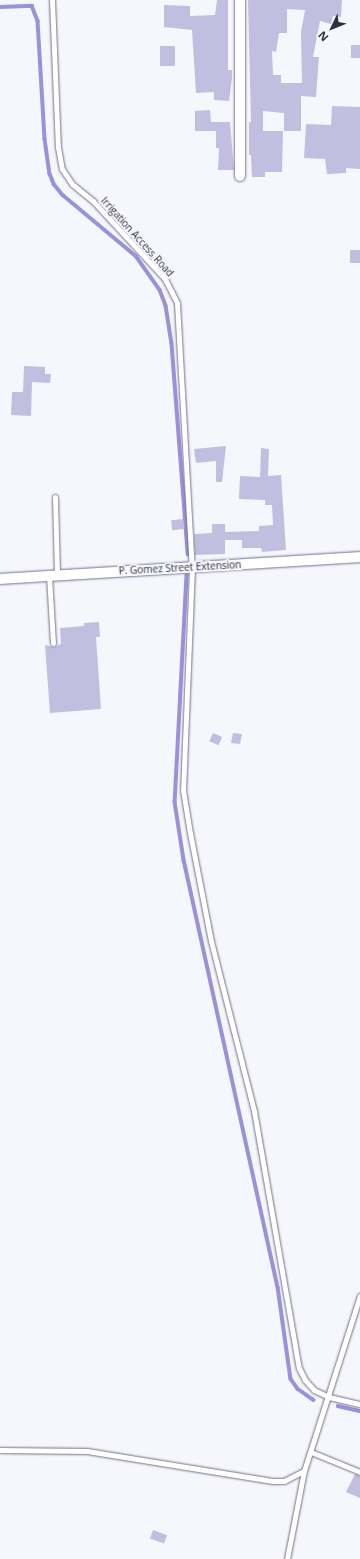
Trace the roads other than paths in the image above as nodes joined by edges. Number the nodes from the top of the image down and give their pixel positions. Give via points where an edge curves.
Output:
1 (52, 0) edge
2 (240, 0) edge
3 (240, 176) dead end
4 (55, 497) dead end
5 (360, 557) edge
6 (192, 568) junction
7 (52, 574) junction
8 (0, 579) edge
9 (53, 643) dead end
10 (360, 1296) edge
11 (329, 1397) junction
12 (360, 1404) edge
13 (0, 1450) edge
14 (311, 1452) junction
15 (304, 1471) junction
16 (360, 1472) edge
17 (287, 1559) edge

1 - 6 lane, Irrigation Access Road via 58,147 62,169 69,181 93,201 165,279 177,303
2 - 3 street
4 - 7 lane
5 - 6 street, P. Gomez Street Extension
6 - 7 street, P. Gomez Street Extension
6 - 11 lane, Irrigation Access Road via 183,790 190,833 211,941 254,1111 300,1368 305,1380 314,1390
7 - 8 street, P. Gomez Street Extension
7 - 9 lane
10 - 11 lane
11 - 12 lane, Irrigation Access Road
11 - 14 lane
13 - 15 lane via 87,1451 273,1481 284,1481
14 - 15 lane
14 - 16 lane
15 - 17 lane

